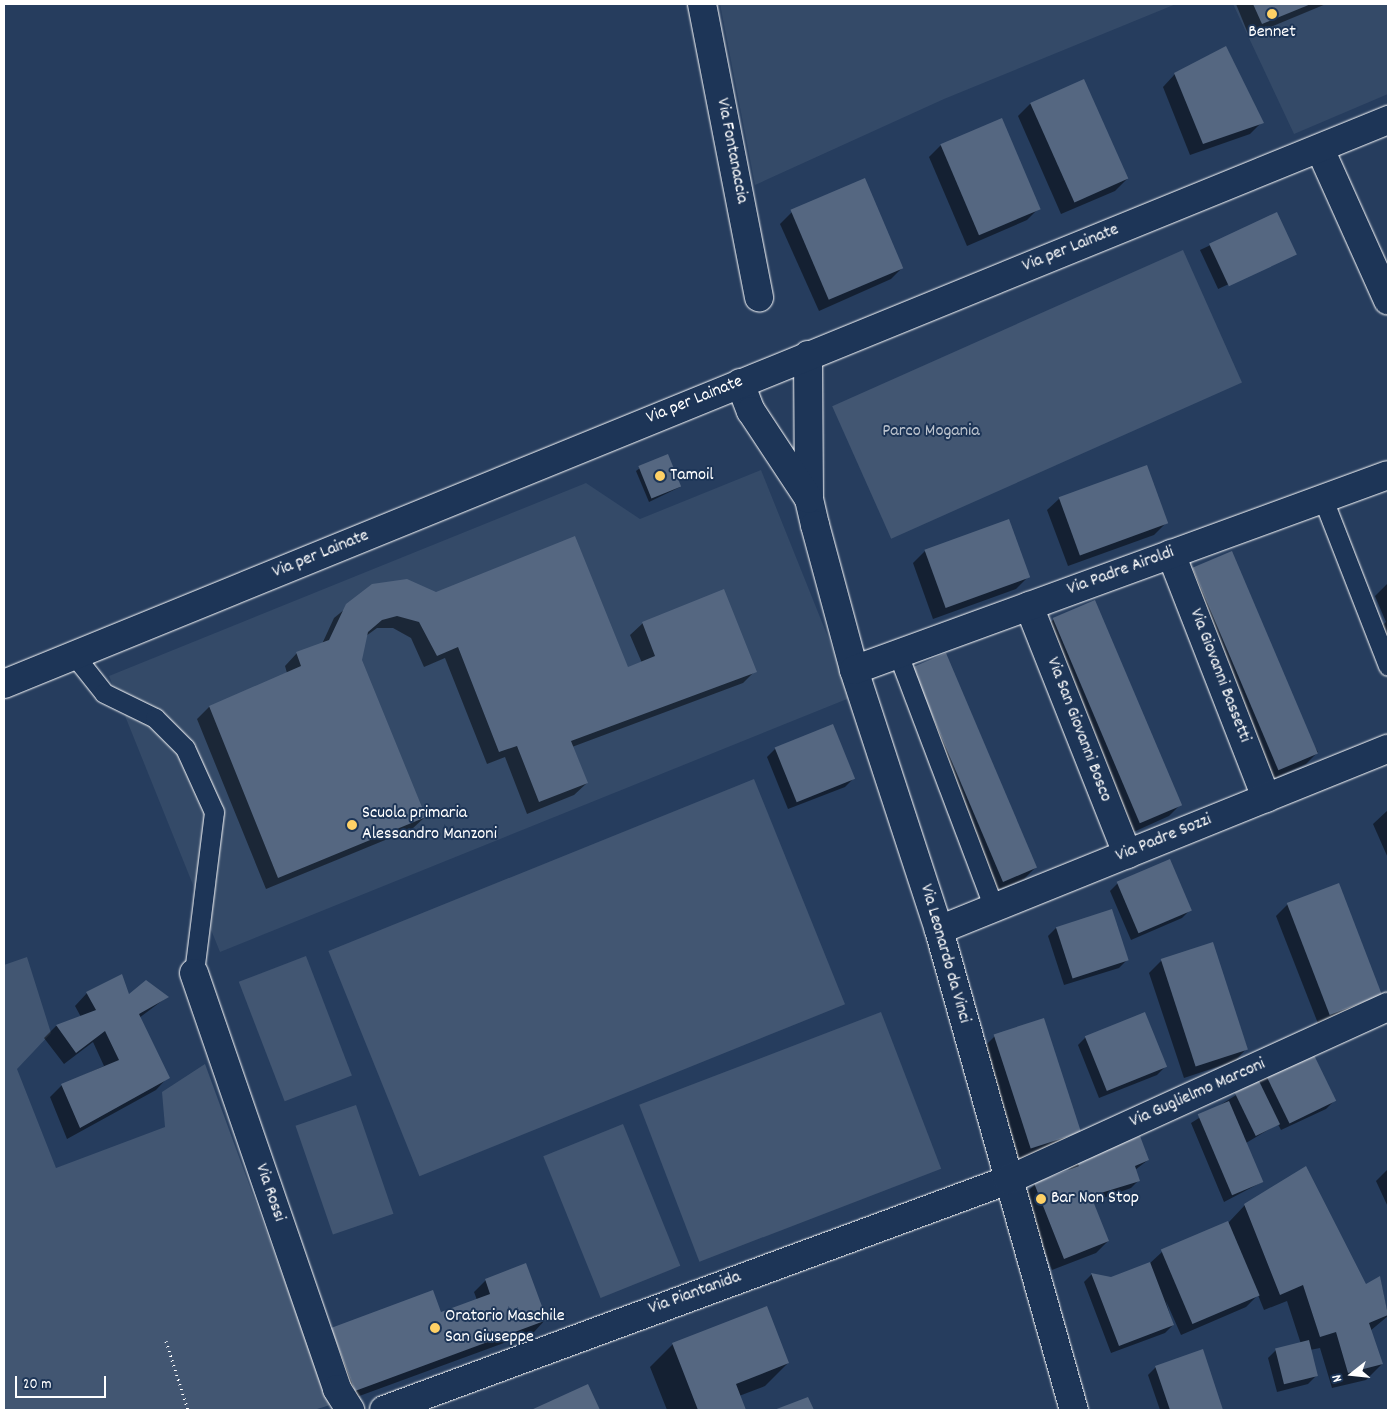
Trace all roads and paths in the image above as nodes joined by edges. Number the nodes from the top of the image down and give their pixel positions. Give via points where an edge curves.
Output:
1 (702, 4) edge
2 (1388, 120) edge
3 (1320, 149) junction
4 (759, 298) dead end
5 (1388, 300) edge
6 (808, 355) junction
7 (740, 383) junction
8 (1388, 475) edge
9 (809, 499) junction
10 (1323, 499) junction
11 (1171, 554) junction
12 (1029, 606) junction
13 (898, 654) junction
14 (74, 656) junction
15 (1388, 666) edge
16 (854, 670) junction
17 (4, 684) edge
18 (1388, 749) edge
19 (1266, 798) junction
20 (1127, 854) junction
21 (994, 908) junction
22 (939, 930) junction
23 (194, 973) joint
24 (1388, 1007) edge
25 (1008, 1180) junction
26 (166, 1341) dead end
27 (188, 1410) edge
28 (350, 1410) edge
29 (384, 1410) edge
30 (1074, 1410) edge

1 - 4 street, Via Fontanaccia
2 - 3 street, Via per Lainate
3 - 5 street
3 - 6 street, Via per Lainate
6 - 7 street, Via per Lainate
6 - 9 street
7 - 9 street via 751,411
7 - 14 street, Via per Lainate
8 - 10 street, Via Padre Airoldi
9 - 16 street, Via Leonardo da Vinci
10 - 11 street, Via Padre Airoldi
10 - 15 lane
11 - 12 street, Via Padre Airoldi
11 - 19 street, Via Giovanni Bassetti
12 - 13 street, Via Padre Airoldi
12 - 20 street, Via San Giovanni Bosco
13 - 16 street, Via Padre Airoldi
13 - 21 lane
14 - 17 street, Via per Lainate
14 - 23 lane via 104,694 155,718 185,748 214,812
16 - 22 street, Via Leonardo da Vinci
18 - 19 street, Via Padre Sozzi
19 - 20 street, Via Padre Sozzi
20 - 21 street, Via Padre Sozzi
21 - 22 street, Via Padre Sozzi
22 - 25 street, Via Leonardo da Vinci
23 - 28 street, Via Rossi via 337,1389
24 - 25 street, Via Guglielmo Marconi
25 - 29 street, Via Piantanida
25 - 30 street, Via Leonardo da Vinci
26 - 27 path

